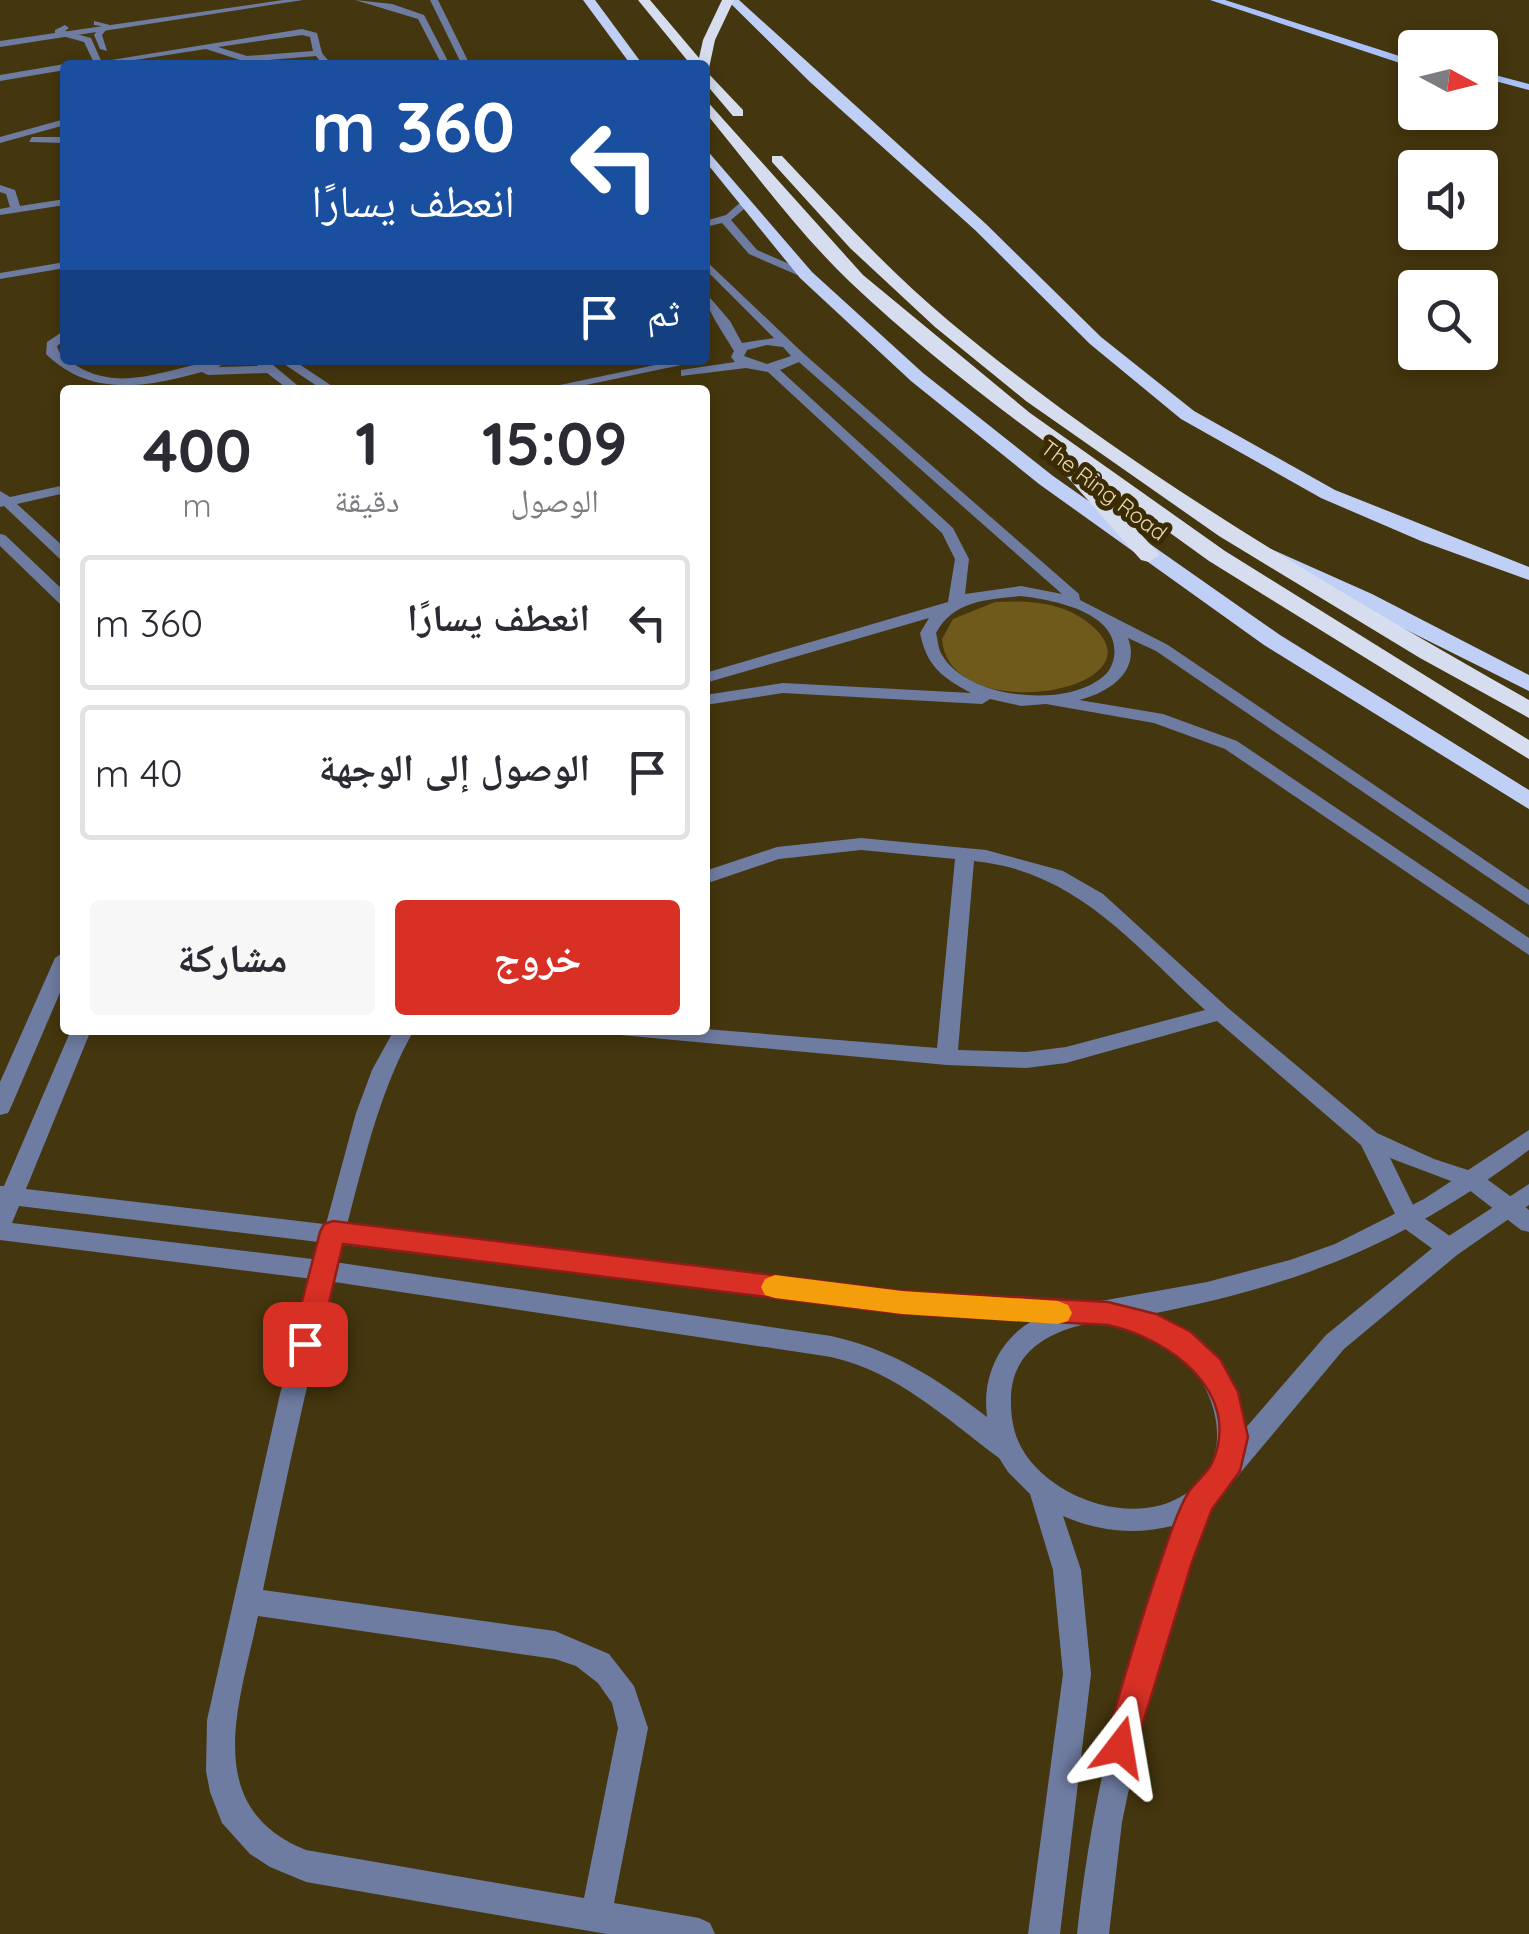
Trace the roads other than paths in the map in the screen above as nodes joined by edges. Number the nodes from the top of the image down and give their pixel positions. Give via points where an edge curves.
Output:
1 (235, 0) edge
2 (287, 0) edge
3 (299, 0) edge
4 (358, 0) edge
5 (434, 0) edge
6 (589, 0) edge
7 (644, 0) edge
8 (731, 0) edge
9 (1215, 0) edge
10 (1238, 0) edge
11 (379, 1) edge
12 (98, 27) junction
13 (66, 31) junction
14 (0, 41) edge
15 (207, 46) junction
16 (1398, 51) edge
17 (318, 53) junction
18 (1398, 59) edge
19 (99, 60) edge
20 (101, 60) edge
21 (120, 60) edge
22 (324, 60) edge
23 (444, 60) edge
24 (464, 60) edge
25 (632, 60) edge
26 (697, 60) edge
27 (703, 60) edge
28 (60, 68) edge
29 (0, 78) edge
30 (1498, 79) edge
31 (710, 80) edge
32 (1498, 87) edge
33 (1529, 87) edge
34 (1529, 95) edge
35 (710, 109) edge
36 (710, 118) edge
37 (722, 125) junction
38 (60, 133) edge
39 (60, 133) edge
40 (0, 141) edge
41 (710, 158) edge
42 (0, 188) edge
43 (60, 203) edge
44 (745, 204) junction
45 (16, 210) junction
46 (0, 212) edge
47 (727, 223) junction
48 (710, 225) edge
49 (60, 255) edge
50 (0, 265) edge
51 (60, 266) edge
52 (710, 268) edge
53 (806, 275) junction
54 (0, 276) edge
55 (710, 303) edge
56 (60, 337) edge
57 (793, 350) junction
58 (740, 355) junction
59 (60, 358) edge
60 (710, 358) edge
61 (710, 361) edge
62 (71, 365) edge
63 (209, 365) edge
64 (265, 365) edge
65 (292, 365) edge
66 (678, 365) edge
67 (693, 365) edge
68 (771, 368) junction
69 (186, 372) junction
70 (291, 385) edge
71 (324, 385) edge
72 (597, 385) edge
73 (599, 385) edge
74 (1023, 417) junction
75 (60, 480) edge
76 (60, 491) edge
77 (2, 497) edge
78 (0, 538) edge
79 (60, 551) edge
80 (1265, 552) junction
81 (1149, 555) junction
82 (1529, 574) edge
83 (60, 596) edge
84 (951, 606) junction
85 (1088, 608) junction
86 (1110, 623) junction
87 (710, 677) edge
88 (1529, 684) edge
89 (710, 699) edge
90 (1017, 700) junction
91 (1052, 701) junction
92 (1529, 710) edge
93 (1529, 751) edge
94 (1529, 801) edge
95 (965, 854) junction
96 (710, 876) edge
97 (1529, 898) edge
98 (1529, 948) edge
99 (60, 969) edge
100 (1221, 1013) junction
101 (79, 1035) edge
102 (402, 1035) edge
103 (699, 1035) edge
104 (947, 1058) junction
105 (0, 1107) edge
106 (1529, 1138) edge
107 (1370, 1139) junction
108 (1472, 1180) junction
109 (6, 1196) edge
110 (1522, 1208) edge
111 (1409, 1219) junction
112 (0, 1227) edge
113 (333, 1232) junction
114 (1449, 1248) junction
115 (322, 1270) junction
116 (1094, 1314) junction
117 (1008, 1449) junction
118 (1225, 1471) junction
119 (1042, 1490) junction
120 (1200, 1501) junction
121 (248, 1600) junction
122 (596, 1915) junction
123 (699, 1934) edge
124 (1044, 1934) edge
125 (1093, 1934) edge

1 - 12 street
2 - 3 street
2 - 12 street
4 - 11 street
5 - 24 street
6 - 25 highway
7 - 26 highway
8 - 27 highway
8 - 82 highway via 1006,249 1115,359 1185,414 1330,494
9 - 18 main road
10 - 16 main road
11 - 23 street via 427,23
12 - 13 street
12 - 20 street
13 - 14 street
13 - 19 street via 88,40
15 - 17 street via 246,59
15 - 17 street via 306,32 314,35
15 - 21 street
17 - 22 street
28 - 29 street
30 - 33 main road
31 - 80 highway, The Ring Road via 798,184 904,290 1065,420
32 - 34 main road
35 - 37 highway, The Ring Road
36 - 37 highway
37 - 74 highway, The Ring Road via 858,278
38 - 40 street
39 - 40 street
41 - 44 highway, The Ring Road
42 - 45 street via 11,192
43 - 45 street
44 - 47 street
44 - 53 highway, The Ring Road
45 - 46 street
47 - 48 street
47 - 53 street via 753,252
49 - 50 street
51 - 54 street
52 - 57 street
53 - 81 highway, The Ring Road via 917,377
55 - 58 street
56 - 59 street via 50,351
57 - 58 street via 760,342
57 - 68 street via 790,364
57 - 85 street
58 - 60 street
58 - 61 street
58 - 68 street
62 - 69 street via 90,378 122,382
63 - 69 street
64 - 69 street
64 - 70 street
65 - 71 street
66 - 72 street
67 - 73 street
68 - 84 street via 948,531 962,560
74 - 81 highway
74 - 93 highway, The Ring Road via 1216,556
75 - 77 street
76 - 77 street
77 - 79 street
78 - 83 street
80 - 88 highway
80 - 92 highway, The Ring Road
81 - 94 highway, The Ring Road
84 - 85 street via 1020,592
84 - 87 street
84 - 90 street via 932,622 929,654 960,684
85 - 86 street
86 - 91 street via 1124,655 1118,671 1092,690
86 - 97 street via 1162,648
89 - 90 street via 784,688
90 - 91 street
91 - 98 street via 1156,718 1230,745
95 - 96 street via 819,846
95 - 100 street via 1034,867 1077,886
95 - 104 street
99 - 105 street
100 - 104 street via 1066,1055
100 - 107 street
101 - 109 street
102 - 113 street via 371,1102
103 - 104 street
106 - 108 street
107 - 108 street
107 - 111 street
108 - 110 street
108 - 111 street
109 - 112 street
109 - 113 street
110 - 114 street
111 - 114 street
111 - 116 street via 1317,1260 1196,1296
112 - 115 street
113 - 115 street
113 - 116 street via 902,1302
114 - 118 street via 1336,1342
115 - 117 street via 850,1350 915,1380
115 - 121 street
116 - 117 street via 1045,1325 1017,1346 1000,1376 997,1412
116 - 118 street via 1146,1322 1210,1368 1228,1402 1233,1437
117 - 119 street
118 - 120 street
119 - 120 street via 1080,1512 1123,1522 1165,1518
119 - 124 street via 1067,1570 1078,1674
120 - 125 street via 1124,1730
121 - 122 street via 218,1753 221,1785 251,1838 306,1866
121 - 122 street via 556,1645 600,1662 617,1680 633,1728
122 - 123 street

